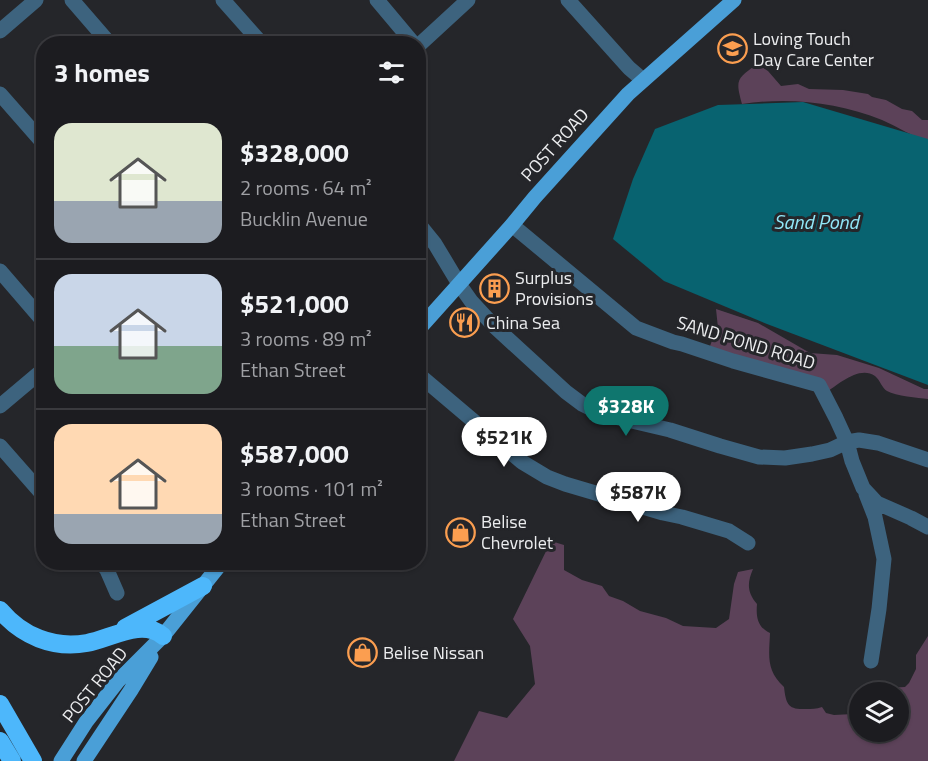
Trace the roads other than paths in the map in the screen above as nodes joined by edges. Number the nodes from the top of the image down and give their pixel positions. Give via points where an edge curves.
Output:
1 (36, 0) edge
2 (72, 0) edge
3 (223, 0) edge
4 (377, 0) edge
5 (468, 0) edge
6 (568, 0) edge
7 (734, 0) edge
8 (0, 31) edge
9 (103, 36) edge
10 (255, 36) edge
11 (407, 36) edge
12 (426, 39) edge
13 (643, 80) junction
14 (0, 94) edge
15 (36, 135) edge
16 (512, 225) junction
17 (426, 233) edge
18 (0, 271) edge
19 (459, 284) junction
20 (36, 313) edge
21 (426, 321) edge
22 (36, 376) edge
23 (426, 381) edge
24 (0, 406) edge
25 (847, 442) junction
26 (0, 446) edge
27 (928, 460) edge
28 (36, 487) edge
29 (863, 488) junction
30 (928, 527) edge
31 (748, 543) dead end
32 (107, 570) edge
33 (216, 570) edge
34 (203, 586) junction
35 (117, 592) dead end
36 (0, 610) edge
37 (163, 636) junction
38 (111, 637) junction
39 (871, 661) dead end
40 (0, 704) edge
41 (0, 741) edge
42 (32, 758) edge
43 (12, 761) edge
44 (61, 761) edge
45 (84, 761) edge

1 - 8 street
2 - 9 street
3 - 10 street
4 - 11 street
5 - 12 street
6 - 13 street
7 - 13 main road, POST ROAD
13 - 16 main road, POST ROAD
14 - 15 street
16 - 19 main road, POST ROAD
16 - 25 street, SAND POND ROAD via 636,328 819,385
17 - 19 street
18 - 20 street
19 - 21 main road, POST ROAD
19 - 25 street via 495,327 566,392 602,414 759,457 812,454
22 - 24 street
23 - 31 street via 522,462 547,477 729,531
25 - 27 street via 878,443
25 - 29 street, SAND POND ROAD
26 - 28 street
29 - 30 street, SAND POND ROAD via 877,503
29 - 39 street via 875,517 884,559
32 - 35 street
33 - 34 main road, POST ROAD
34 - 37 main road, POST ROAD
34 - 38 highway
36 - 38 highway via 25,633 51,642 78,644
37 - 38 highway via 141,629
37 - 44 main road, POST ROAD via 118,681
37 - 45 main road, POST ROAD
40 - 42 highway
41 - 43 highway

